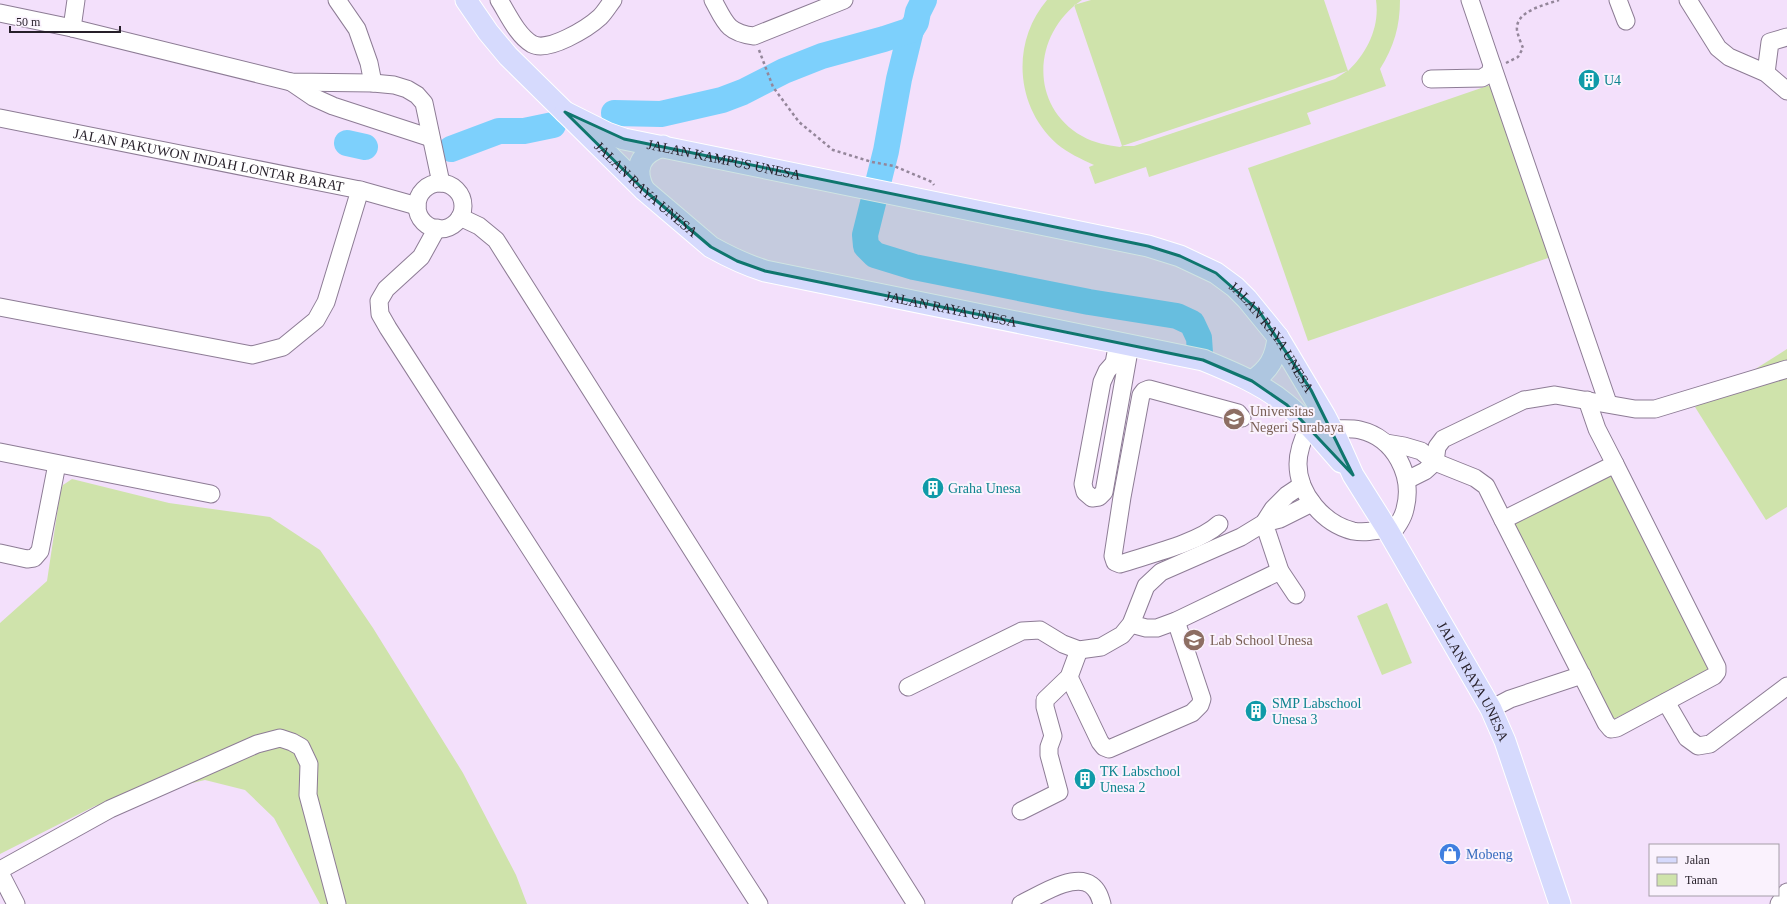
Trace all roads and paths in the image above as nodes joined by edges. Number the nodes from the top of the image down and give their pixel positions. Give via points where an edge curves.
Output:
1 (76, 0) edge
2 (337, 0) edge
3 (466, 0) edge
4 (498, 0) edge
5 (614, 0) edge
6 (713, 0) edge
7 (844, 0) edge
8 (1470, 0) edge
9 (1558, 0) edge
10 (1618, 0) edge
11 (1688, 0) edge
12 (0, 12) edge
13 (1626, 21) dead end
14 (72, 28) junction
15 (1787, 37) edge
16 (1492, 64) junction
17 (766, 68) dead end
18 (1766, 73) junction
19 (1431, 79) dead end
20 (291, 82) junction
21 (372, 82) junction
22 (1787, 91) edge
23 (565, 112) junction
24 (0, 118) edge
25 (431, 138) junction
26 (663, 146) junction
27 (894, 166) dead end
28 (441, 183) junction
29 (360, 190) junction
30 (644, 190) junction
31 (878, 190) joint
32 (417, 206) junction
33 (460, 217) junction
34 (437, 228) junction
35 (0, 307) edge
36 (1278, 337) junction
37 (1124, 343) junction
38 (1787, 369) edge
39 (1252, 381) junction
40 (1587, 400) junction
41 (1608, 403) junction
42 (1242, 418) dead end
43 (1309, 426) junction
44 (1332, 429) junction
45 (1386, 443) junction
46 (0, 452) edge
47 (1435, 462) junction
48 (58, 464) junction
49 (1615, 464) junction
50 (1353, 475) junction
51 (1407, 480) junction
52 (1302, 485) junction
53 (1104, 492) junction
54 (211, 494) dead end
55 (1122, 497) junction
56 (1312, 503) junction
57 (1504, 520) junction
58 (1264, 523) junction
59 (1219, 524) dead end
60 (1388, 532) junction
61 (0, 553) edge
62 (1280, 571) junction
63 (1296, 595) dead end
64 (1176, 621) junction
65 (1131, 624) junction
66 (1079, 650) junction
67 (1582, 676) junction
68 (1069, 677) junction
69 (1787, 686) edge
70 (908, 687) dead end
71 (1666, 702) junction
72 (1491, 709) junction
73 (1021, 811) dead end
74 (0, 871) edge
75 (1787, 892) edge
76 (16, 904) edge
77 (338, 904) edge
78 (759, 904) edge
79 (916, 904) edge
80 (1021, 904) edge
81 (1102, 904) edge
82 (1560, 904) edge
83 (1779, 904) edge

1 - 14 street
2 - 21 street via 357,29 369,62
3 - 23 main road, JALAN RAYA UNESA via 508,56
4 - 5 street via 520,34 532,44 543,46 570,37 600,17
6 - 7 street via 727,24 739,34 754,36
8 - 16 street
9 - 16 path via 1527,12 1520,19 1517,29 1523,48 1518,57 1509,62
10 - 13 street
11 - 18 street via 1718,48 1729,57
12 - 14 street
14 - 20 street
15 - 18 street via 1770,42
16 - 19 street via 1490,73 1482,78
16 - 41 street
17 - 27 path via 772,87 799,122 833,150
18 - 22 street
20 - 21 street
20 - 25 street via 333,106
21 - 25 street via 401,87 417,95 424,103
23 - 26 main road, JALAN KAMPUS UNESA via 624,139
23 - 30 main road, JALAN RAYA UNESA
24 - 29 street, JALAN PAKUWON INDAH LONTAR BARAT
25 - 28 street
26 - 30 main road via 654,149 640,163 639,182
26 - 31 main road, JALAN KAMPUS UNESA
28 - 32 street via 434,183 424,189 418,198
28 - 33 street via 453,187 461,198 463,204
29 - 32 street, JALAN PAKUWON INDAH LONTAR BARAT
29 - 35 street via 326,302 316,320 282,348 252,355
30 - 37 main road, JALAN RAYA UNESA via 711,247 737,261 765,271
31 - 36 main road, JALAN RAYA UNESA via 1148,246 1180,256 1216,273 1235,287 1259,311
32 - 34 street via 423,221
33 - 34 street via 450,226
33 - 79 street via 480,226 496,240
34 - 78 street via 422,257 386,289 379,301 380,314
36 - 39 main road via 1272,363 1263,374
36 - 44 main road, JALAN RAYA UNESA
37 - 39 main road, JALAN RAYA UNESA via 1203,360
37 - 53 street
37 - 53 street via 1102,382 1083,484 1085,492 1092,498 1099,497
38 - 41 street via 1655,409 1635,409
39 - 43 main road, JALAN RAYA UNESA via 1287,405
40 - 41 street
40 - 47 street via 1555,395 1524,400 1443,439 1437,447
40 - 49 street via 1597,429
42 - 55 street via 1238,413 1149,389 1144,391 1141,395
43 - 50 main road, JALAN RAYA UNESA
43 - 52 street via 1300,444 1298,465
44 - 45 street via 1361,430
44 - 50 main road, JALAN RAYA UNESA
45 - 47 street via 1421,451
45 - 51 street via 1403,466
46 - 48 street
47 - 51 street via 1425,471
47 - 57 street via 1475,478 1486,486
48 - 54 street
48 - 61 street via 40,551 34,558 27,559
49 - 57 street
49 - 71 street via 1717,667 1714,676
50 - 60 main road, JALAN RAYA UNESA
51 - 60 street via 1405,510 1399,524
52 - 56 street
52 - 58 street via 1273,509
53 - 55 street
55 - 59 street via 1113,556 1115,562 1120,564 1185,542 1212,531
56 - 58 street via 1280,519
56 - 60 street via 1324,516 1353,531
57 - 67 street
58 - 62 street
58 - 65 street via 1241,538 1152,578 1146,586
60 - 72 main road, JALAN RAYA UNESA
62 - 63 street
62 - 64 street
64 - 65 street via 1157,628
64 - 68 street via 1202,699 1192,713 1109,749 1100,742
65 - 66 street via 1122,635 1101,647
66 - 68 street
66 - 70 street via 1062,644 1040,630 1022,631
67 - 71 street via 1611,728 1617,728
67 - 72 street via 1510,699
68 - 73 street via 1046,696 1044,702 1053,736 1049,755 1060,792
69 - 71 street via 1710,744 1698,746 1687,738
72 - 82 main road, JALAN RAYA UNESA via 1505,741
74 - 76 street
74 - 77 street via 110,809 257,744 280,738 301,747 308,764 308,795
75 - 83 street
80 - 81 street via 1066,882 1084,881 1098,892

